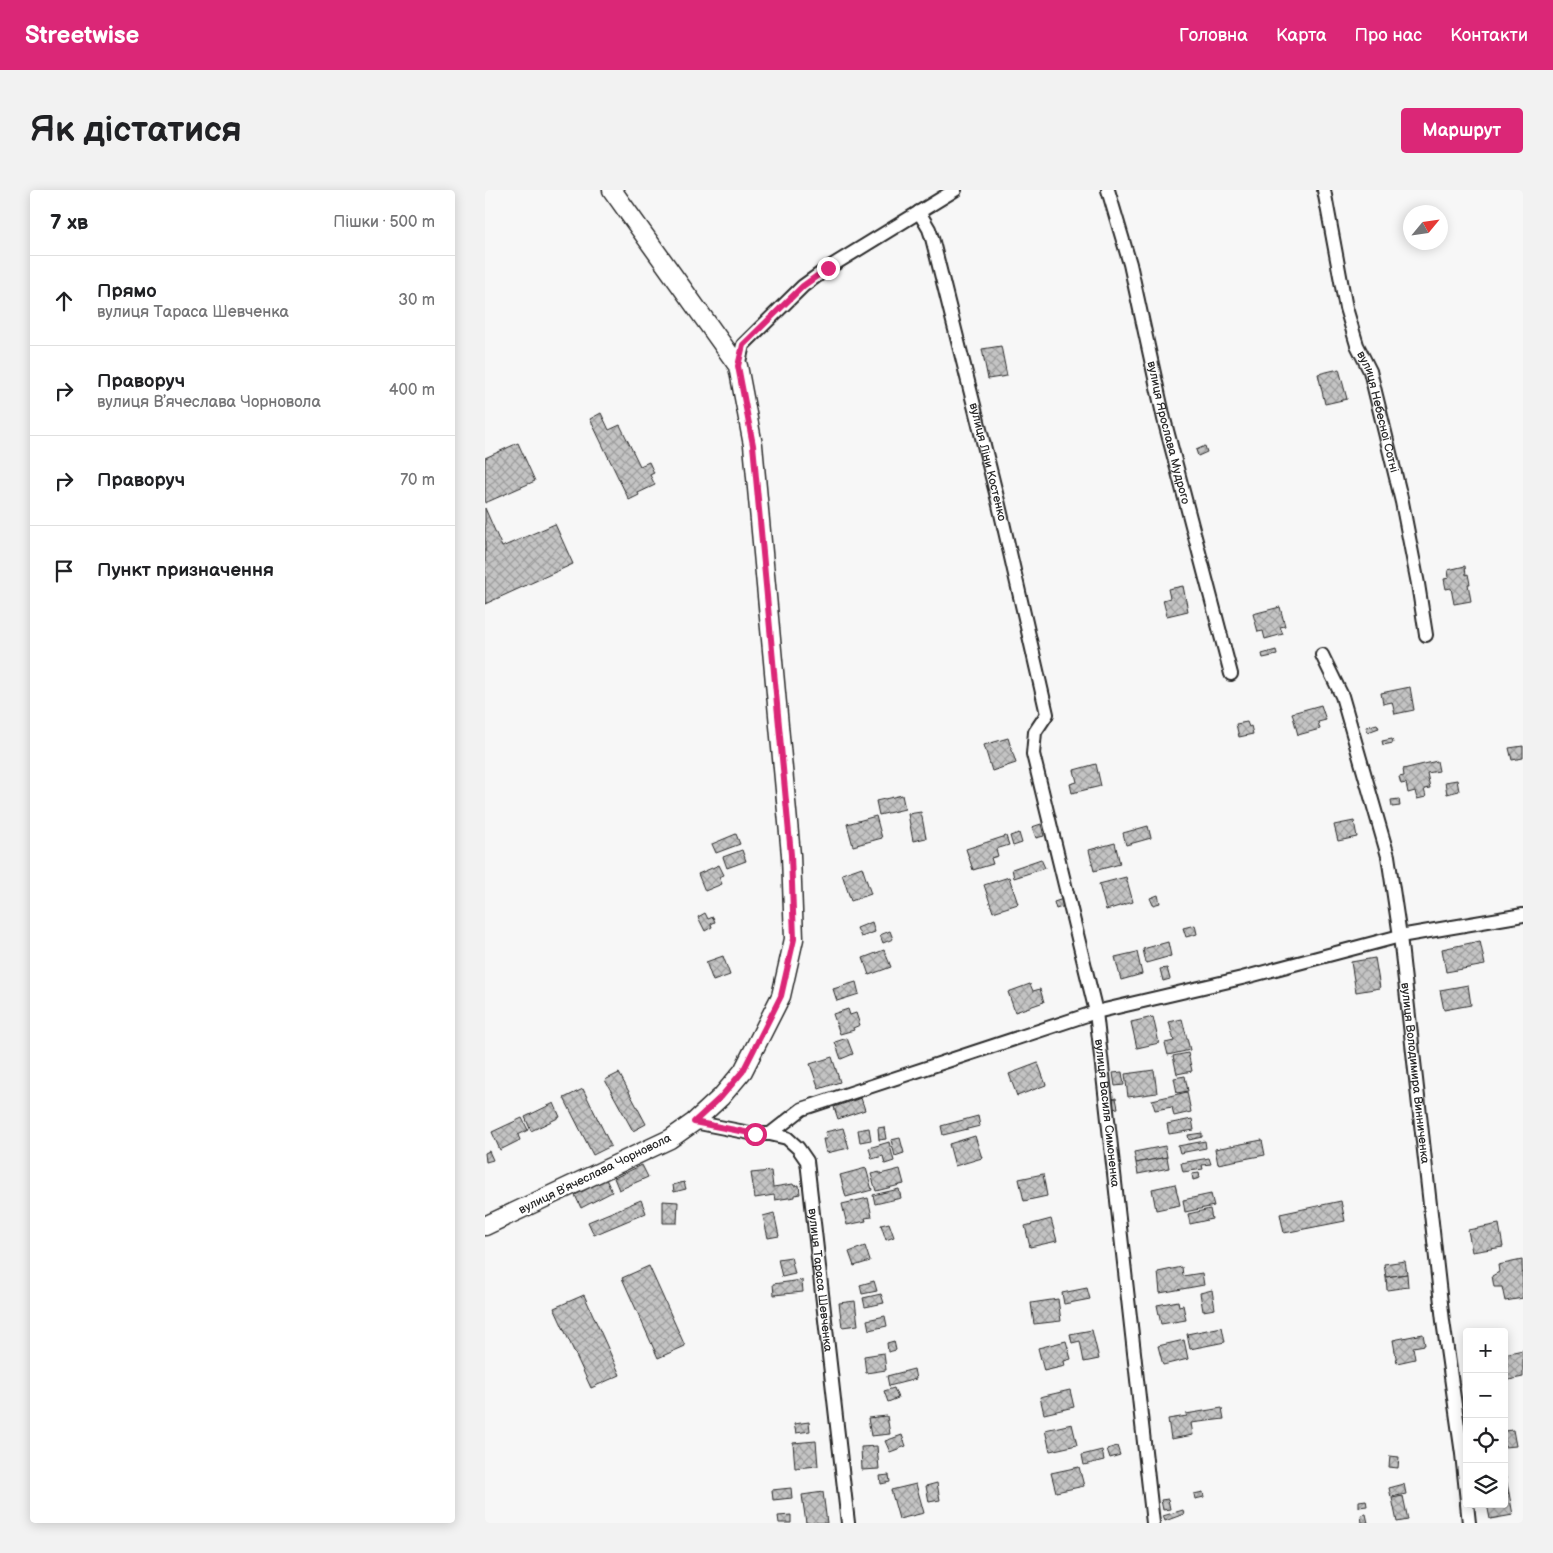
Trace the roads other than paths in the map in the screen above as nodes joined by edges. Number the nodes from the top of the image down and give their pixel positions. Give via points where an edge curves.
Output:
1 (612, 190) edge
2 (955, 190) edge
3 (1108, 190) edge
4 (1323, 190) edge
5 (919, 212) junction
6 (738, 366) junction
7 (1426, 635) dead end
8 (1322, 655) dead end
9 (1231, 674) dead end
10 (1047, 714) joint
11 (1523, 915) edge
12 (1400, 936) junction
13 (1096, 1012) junction
14 (694, 1122) junction
15 (770, 1134) junction
16 (485, 1226) edge
17 (1463, 1464) edge
18 (1468, 1508) edge
19 (848, 1523) edge
20 (1153, 1523) edge
21 (1469, 1523) edge

1 - 6 street
2 - 5 street
3 - 9 street, вулиця Ярослава Мудрого via 1130,264 1164,419
4 - 7 street, вулиця Небесної Сотні via 1345,308 1370,371 1400,494
5 - 6 street via 803,286 743,345
5 - 10 street, вулиця Ліни Костенко via 932,238
6 - 14 street, вулиця Вʼячеслава Чорновола via 753,445 791,855 794,939 781,996 743,1071
8 - 12 street, вулиця Володимира Винниченка via 1342,696 1389,856
10 - 13 street, вулиця Василя Симоненка via 1035,732 1033,754
11 - 12 street
12 - 13 street
12 - 17 street, вулиця Володимира Винниченка via 1443,1321
13 - 15 street via 802,1109
13 - 20 street, вулиця Василя Симоненка
14 - 15 street, вулиця Тараса Шевченка
14 - 16 street, вулиця Вʼячеслава Чорновола via 670,1139
15 - 19 street, вулиця Тараса Шевченка via 787,1138 807,1161
18 - 21 street, вулиця Володимира Винниченка

